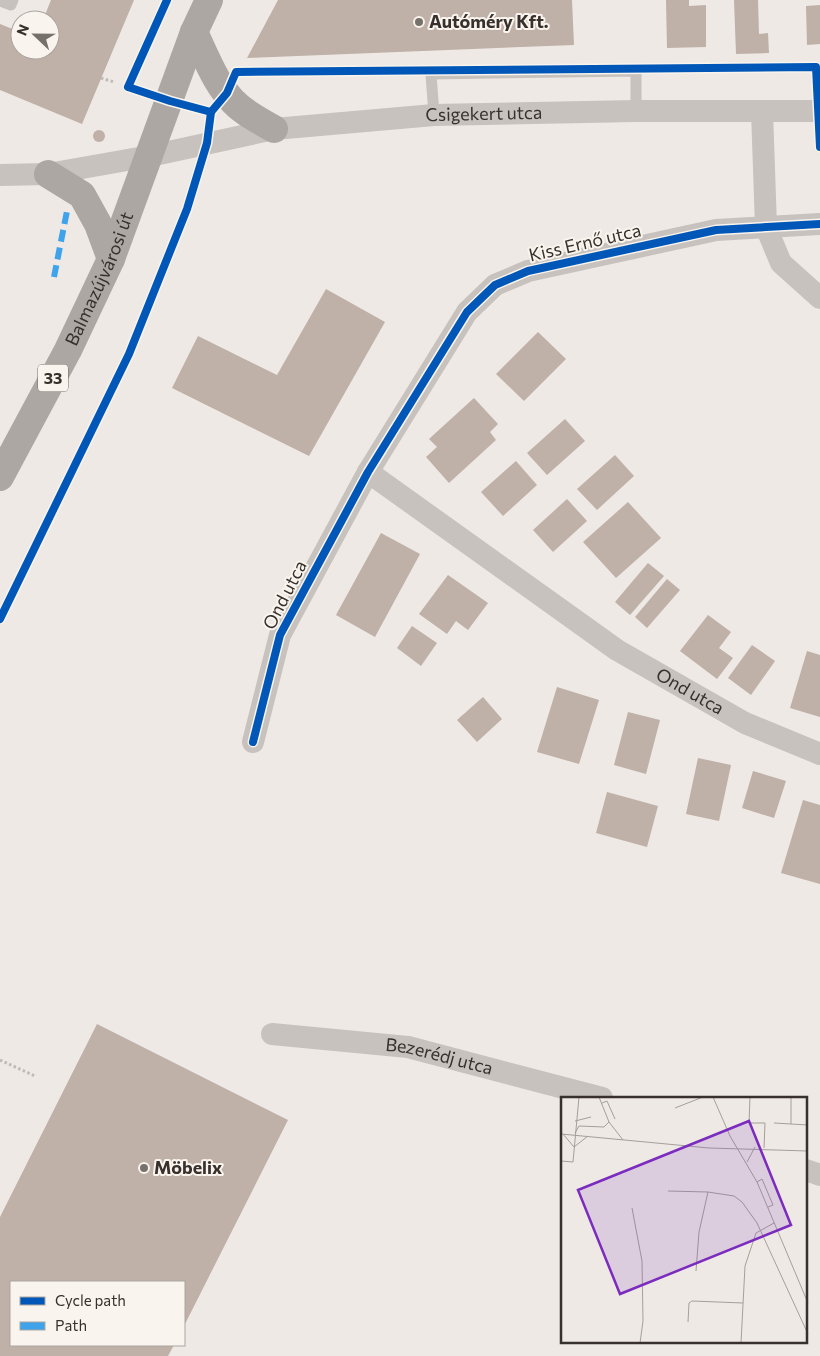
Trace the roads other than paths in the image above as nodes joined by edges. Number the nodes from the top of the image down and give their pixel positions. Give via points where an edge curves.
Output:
1 (13, 0) edge
2 (209, 0) edge
3 (0, 1) edge
4 (194, 32) junction
5 (636, 111) junction
6 (762, 111) junction
7 (820, 111) edge
8 (434, 115) junction
9 (274, 129) junction
10 (150, 156) junction
11 (48, 174) junction
12 (0, 176) edge
13 (820, 224) edge
14 (766, 227) junction
15 (111, 259) junction
16 (820, 298) edge
17 (368, 472) junction
18 (0, 477) edge
19 (253, 742) dead end
20 (820, 754) edge
21 (272, 1034) dead end
22 (598, 1097) edge
23 (808, 1171) edge
24 (820, 1175) edge

1 - 3 lane via 11,5
2 - 4 main road, 33
4 - 9 main road via 210,67 227,93 238,106
4 - 10 main road, 33
5 - 6 street, Csigekert utca
5 - 8 street, Csigekert utca
5 - 8 lane via 636,71 431,74
6 - 7 street, Csigekert utca
6 - 14 street
8 - 9 street, Csigekert utca
9 - 10 street, Csigekert utca
10 - 11 street, Csigekert utca
10 - 15 main road, Balmazújvárosi út / 33
11 - 12 street, Csigekert utca
11 - 15 main road via 82,194
13 - 14 street, Kiss Ernő utca
14 - 16 street via 782,263
14 - 17 street, Kiss Ernő utca via 716,230 528,271 495,285 467,312
15 - 18 main road, Balmazújvárosi út / 33 via 68,350
17 - 19 street, Ond utca via 280,635
17 - 20 street, Ond utca via 617,650 745,723
21 - 22 street, Bezerédj utca via 408,1047
23 - 24 street

